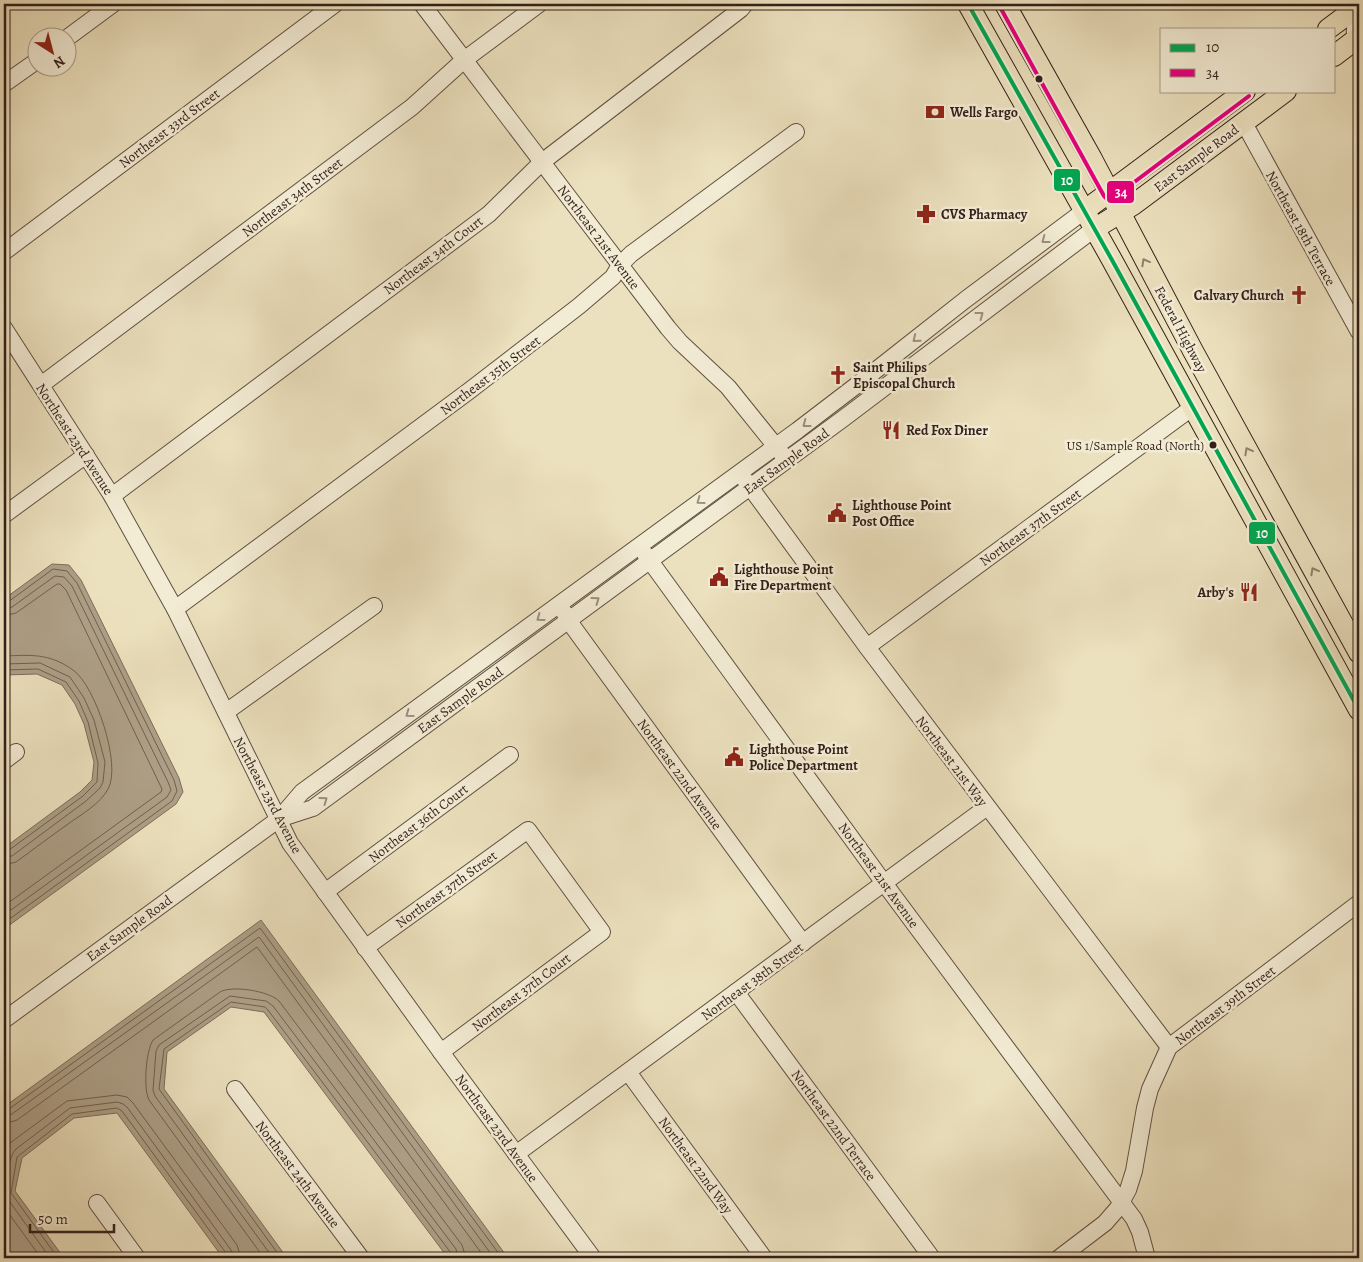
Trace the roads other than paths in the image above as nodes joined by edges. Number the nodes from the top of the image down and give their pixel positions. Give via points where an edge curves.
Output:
1 (113, 4) edge
2 (335, 4) edge
3 (422, 4) edge
4 (539, 4) edge
5 (745, 4) edge
6 (968, 4) edge
7 (1005, 4) edge
8 (1359, 6) edge
9 (1359, 18) edge
10 (1329, 28) edge
11 (78, 30) edge
12 (1358, 40) edge
13 (1336, 55) edge
14 (464, 60) junction
15 (28, 67) edge
16 (4, 84) edge
17 (1244, 92) edge
18 (1285, 92) edge
19 (1244, 123) junction
20 (796, 132) dead end
21 (542, 162) junction
22 (1109, 192) junction
23 (1084, 210) junction
24 (1120, 214) junction
25 (1094, 229) junction
26 (4, 252) edge
27 (620, 265) junction
28 (4, 328) edge
29 (1359, 332) edge
30 (41, 385) junction
31 (845, 395) junction
32 (1193, 407) junction
33 (844, 418) junction
34 (776, 446) junction
35 (86, 455) junction
36 (787, 460) junction
37 (1226, 467) junction
38 (739, 472) junction
39 (1267, 485) junction
40 (750, 487) junction
41 (112, 496) junction
42 (1249, 509) junction
43 (4, 515) edge
44 (1297, 540) junction
45 (639, 546) junction
46 (650, 561) junction
47 (560, 603) junction
48 (374, 606) dead end
49 (176, 609) junction
50 (568, 620) junction
51 (867, 647) junction
52 (1359, 653) edge
53 (1359, 710) edge
54 (226, 712) junction
55 (369, 743) junction
56 (510, 755) dead end
57 (380, 759) junction
58 (987, 807) junction
59 (279, 819) junction
60 (884, 883) junction
61 (325, 892) junction
62 (1359, 903) edge
63 (602, 932) joint
64 (803, 943) junction
65 (365, 948) junction
66 (736, 992) junction
67 (4, 1020) edge
68 (1169, 1047) junction
69 (441, 1052) junction
70 (628, 1072) junction
71 (235, 1090) dead end
72 (516, 1154) junction
73 (1121, 1202) junction
74 (97, 1203) dead end
75 (137, 1258) edge
76 (361, 1258) edge
77 (593, 1258) edge
78 (764, 1258) edge
79 (932, 1258) edge
80 (1058, 1258) edge
81 (1147, 1258) edge

1 - 11 street
2 - 26 street, Northeast 33rd Street
3 - 14 street, Northeast 21st Avenue
4 - 14 street, Northeast 34th Street
5 - 21 street, Northeast 34th Court
6 - 23 main road, Federal Highway
7 - 22 main road, Federal Highway
8 - 10 main road
9 - 12 street via 1354,30
12 - 13 main road
14 - 21 street, Northeast 21st Avenue
14 - 30 street, Northeast 34th Street via 412,107
15 - 16 street
17 - 22 main road, East Sample Road
18 - 19 main road, East Sample Road
19 - 24 main road, East Sample Road
19 - 29 street, Northeast 18th Terrace
20 - 27 street, Northeast 35th Street
21 - 27 street, Northeast 21st Avenue
21 - 41 street, Northeast 34th Court via 489,214
22 - 23 main road, East Sample Road
22 - 24 main road, Federal Highway
23 - 25 main road, Federal Highway
23 -> 31 street, East Sample Road
24 - 25 main road, East Sample Road
39 -> 24 main road, Federal Highway
25 - 32 main road, Federal Highway
33 -> 25 street, East Sample Road
27 - 34 street, Northeast 21st Avenue via 680,342 728,387
27 - 49 street, Northeast 35th Street via 612,277 578,306 469,391
28 - 30 street, Northeast 23rd Avenue
30 - 35 street, Northeast 23rd Avenue
31 - 33 street via 840,410
31 -> 34 street, East Sample Road
32 - 37 main road, Federal Highway
32 - 51 street, Northeast 37th Street
33 - 36 street, East Sample Road
34 - 36 street, Northeast 21st Avenue
34 - 38 street, East Sample Road
35 - 41 street, Northeast 23rd Avenue
35 - 43 street
36 - 40 street, East Sample Road
37 - 39 main road via 1254,485
37 - 42 main road, Federal Highway
38 - 40 street, Northeast 21st Way
38 -> 45 street, East Sample Road
39 - 44 main road, Federal Highway
40 - 46 street, East Sample Road
40 - 51 street, Northeast 21st Way
41 - 49 street, Northeast 23rd Avenue
42 - 44 main road via 1262,512
42 - 53 main road, Federal Highway
52 -> 44 main road, Federal Highway
45 - 46 street, Northeast 21st Avenue
45 - 47 street, East Sample Road
50 -> 46 street, East Sample Road
46 - 60 street, Northeast 21st Avenue
47 - 50 street, Northeast 22nd Avenue
47 -> 55 street, East Sample Road
48 - 54 street
49 - 54 street, Northeast 23rd Avenue
50 - 57 street, East Sample Road
50 - 64 street, Northeast 22nd Avenue
51 - 58 street, Northeast 21st Way
54 - 59 street, Northeast 23rd Avenue
55 - 57 street
55 - 59 street, East Sample Road via 302,792
56 - 61 street, Northeast 36th Court
59 -> 57 street, East Sample Road via 313,808
58 - 60 street, Northeast 38th Street
58 - 68 street, Northeast 21st Way
59 - 61 street, Northeast 23rd Avenue via 290,843
59 - 67 street, East Sample Road
60 - 64 street, Northeast 38th Street
60 - 73 street, Northeast 21st Avenue
61 - 65 street, Northeast 23rd Avenue
62 - 68 street, Northeast 39th Street
63 - 65 street, Northeast 37th Street via 528,830
63 - 69 street, Northeast 37th Court
64 - 66 street, Northeast 38th Street
65 - 69 street, Northeast 23rd Avenue
66 - 70 street, Northeast 38th Street
66 - 79 street, Northeast 22nd Terrace
68 - 73 street, Northeast 39th Street via 1150,1089 1134,1171
69 - 72 street, Northeast 23rd Avenue
70 - 72 street, Northeast 38th Street
70 - 78 street, Northeast 22nd Way
71 - 76 street, Northeast 24th Avenue
72 - 77 street, Northeast 23rd Avenue
73 - 80 street, Northeast 39th Street via 1105,1223
73 - 81 street via 1134,1219
74 - 75 street

